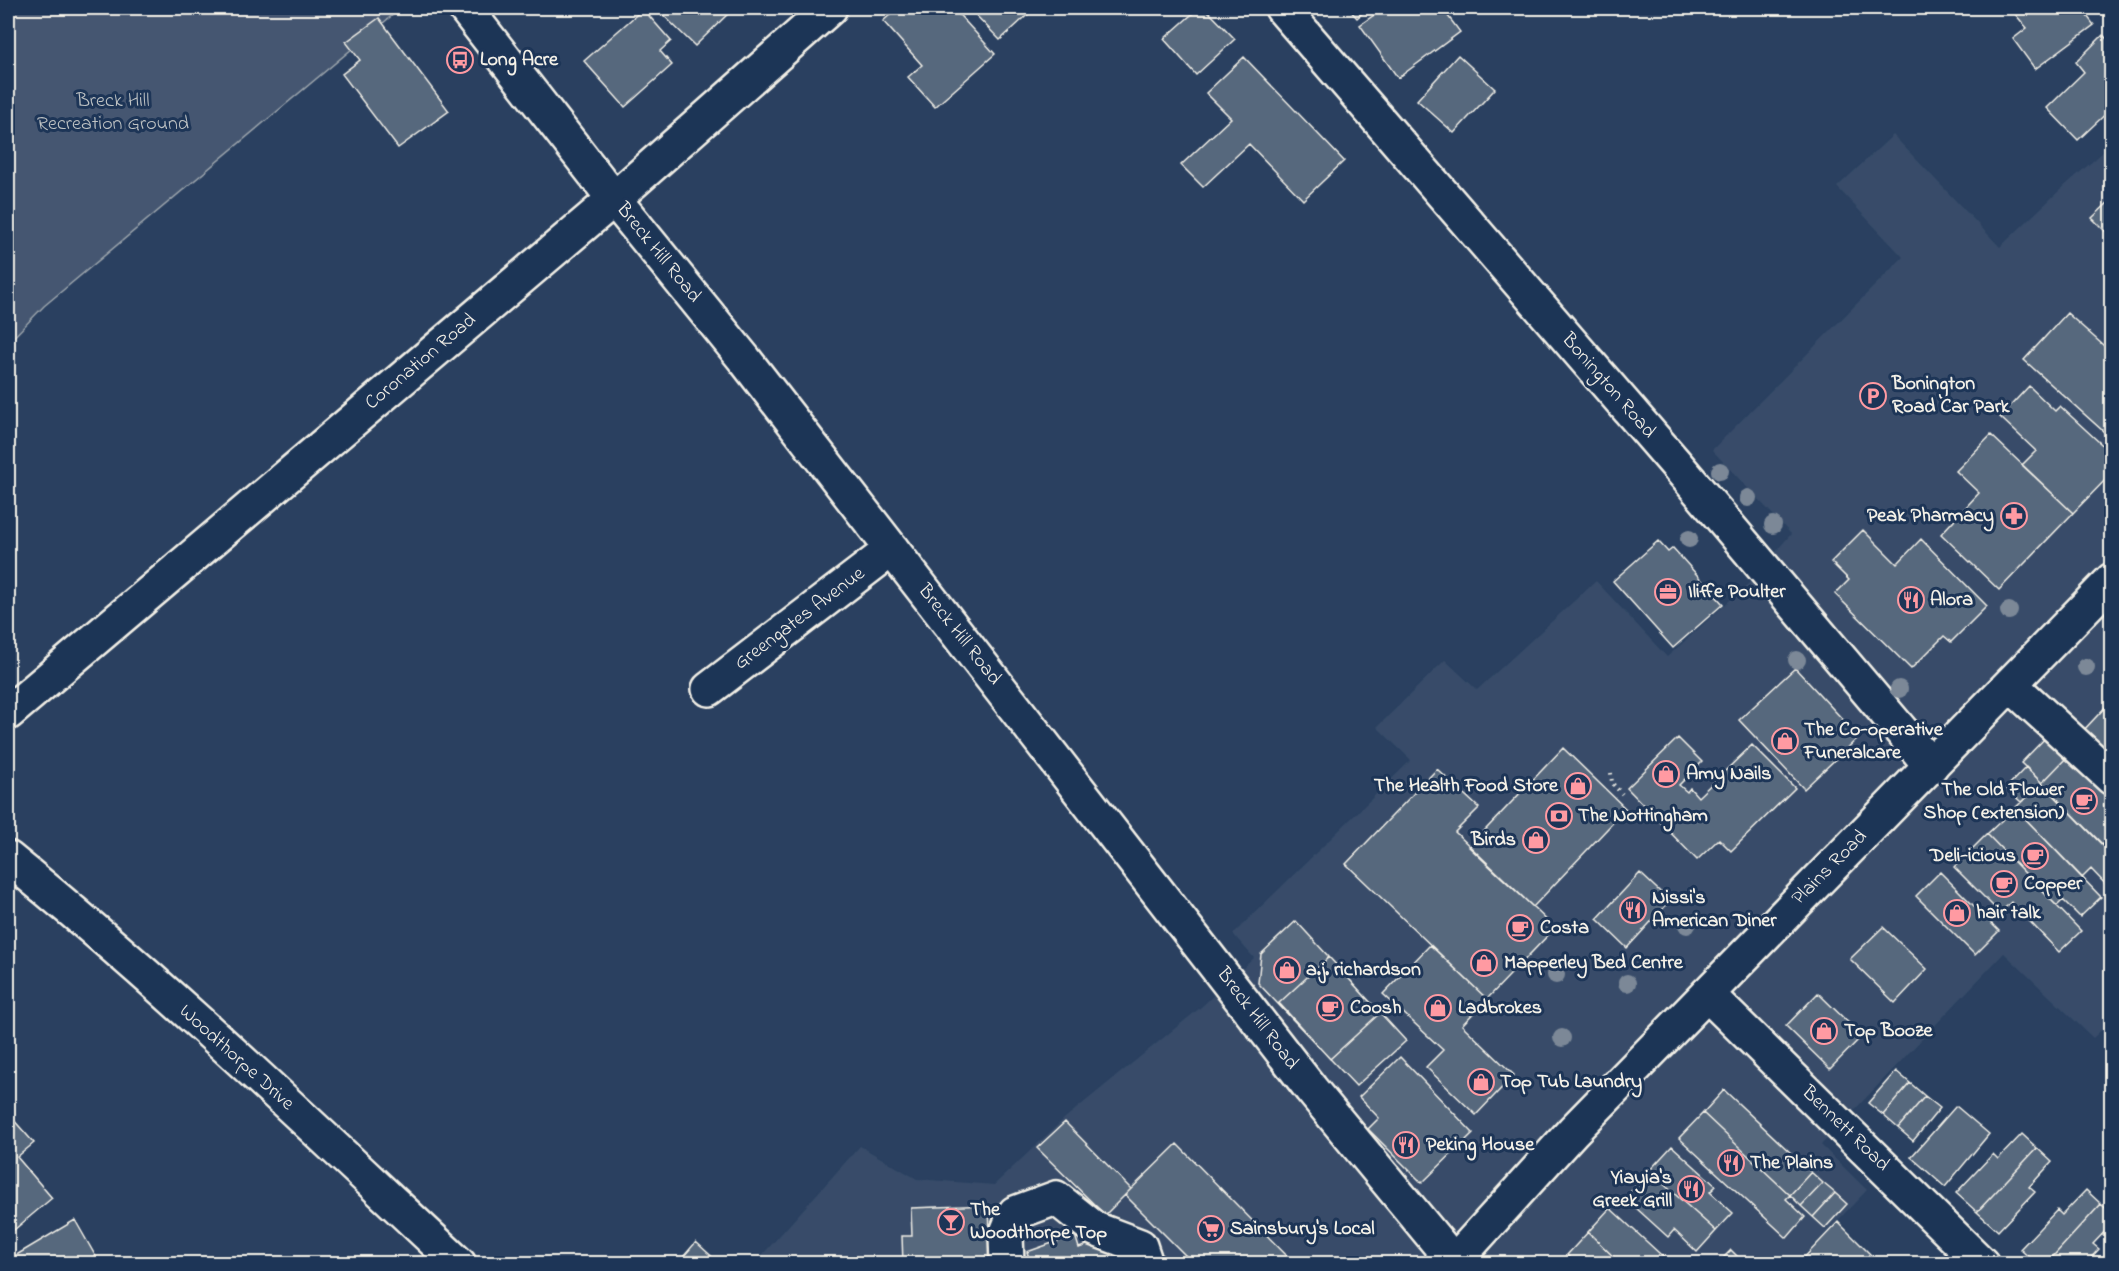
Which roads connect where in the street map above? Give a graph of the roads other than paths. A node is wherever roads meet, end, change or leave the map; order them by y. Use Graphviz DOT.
graph roads {
  1 [pos="465,8"];
  2 [pos="830,8"];
  3 [pos="1282,8"];
  4 [pos="614,199"];
  5 [pos="892,549"];
  6 [pos="2112,580"];
  7 [pos="2011,685"];
  8 [pos="709,689"];
  9 [pos="8,713"];
  10 [pos="1931,766"];
  11 [pos="2112,778"];
  12 [pos="8,858"];
  13 [pos="1707,994"];
  14 [pos="1453,1262"];
  15 [pos="459,1263"];
  16 [pos="1007,1263"];
  17 [pos="1146,1263"];
  18 [pos="1982,1263"];
  1 -- 4 [label="street, Breck Hill Road"];
  2 -- 4 [label="street, Coronation Road"];
  3 -- 10 [label="street, Bonington Road"];
  4 -- 5 [label="street, Breck Hill Road"];
  4 -- 9 [label="street, Coronation Road"];
  5 -- 8 [label="street, Greengates Avenue"];
  5 -- 14 [label="street, Breck Hill Road"];
  6 -- 7 [label="street, Plains Road"];
  7 -- 10 [label="street, Plains Road"];
  7 -- 11 [label="street"];
  10 -- 13 [label="street, Plains Road"];
  12 -- 15 [label="street, Woodthorpe Drive"];
  13 -- 14 [label="street, Plains Road"];
  13 -- 18 [label="street, Bennett Road"];
  16 -- 17 [label="street"];
}
